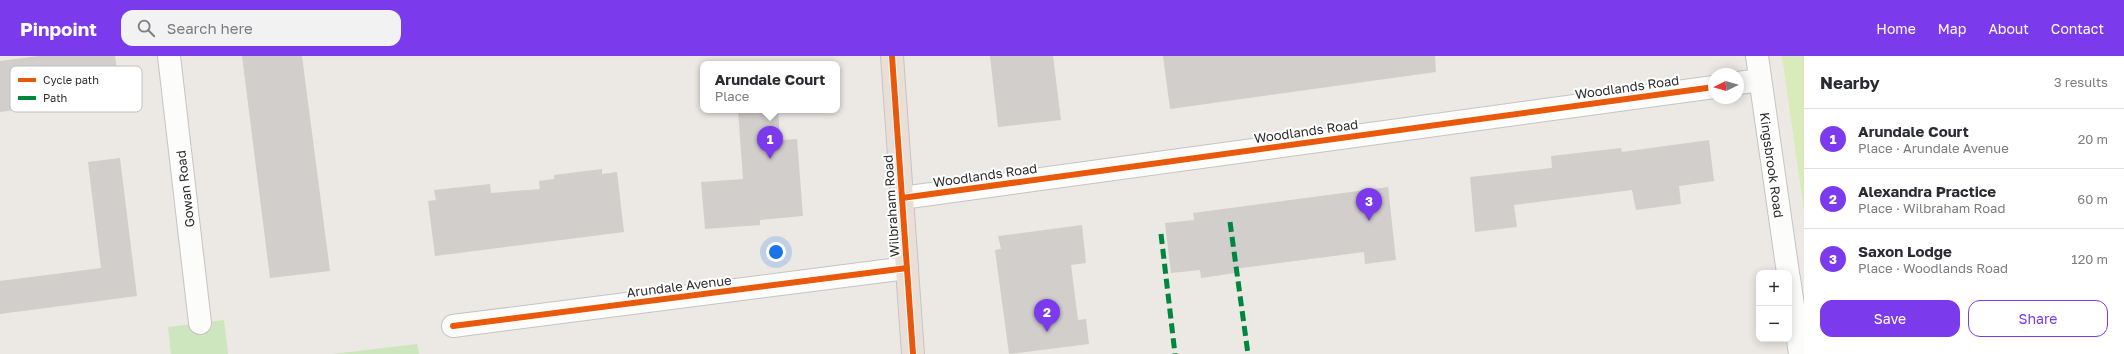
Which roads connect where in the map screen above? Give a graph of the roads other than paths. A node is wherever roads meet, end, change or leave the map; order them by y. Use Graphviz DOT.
graph roads {
  1 [pos="169,56"];
  2 [pos="892,56"];
  3 [pos="1757,56"];
  4 [pos="1760,80"];
  5 [pos="1744,82"];
  6 [pos="1708,88"];
  7 [pos="902,198"];
  8 [pos="907,268"];
  9 [pos="1788,270"];
  10 [pos="1792,299"];
  11 [pos="200,323"];
  12 [pos="453,326"];
  13 [pos="912,354"];
  14 [pos="1800,354"];
  1 -- 11 [label="street, Gowan Road"];
  2 -- 7 [label="highway, Wilbraham Road"];
  3 -- 4 [label="street, Kingsbrook Road"];
  4 -- 5 [label="street"];
  4 -- 9 [label="street, Kingsbrook Road"];
  6 -- 7 [label="street, Woodlands Road"];
  7 -- 8 [label="highway, Wilbraham Road"];
  8 -- 12 [label="street, Arundale Avenue"];
  8 -- 13 [label="highway, Wilbraham Road"];
  10 -- 14 [label="street"];
}
